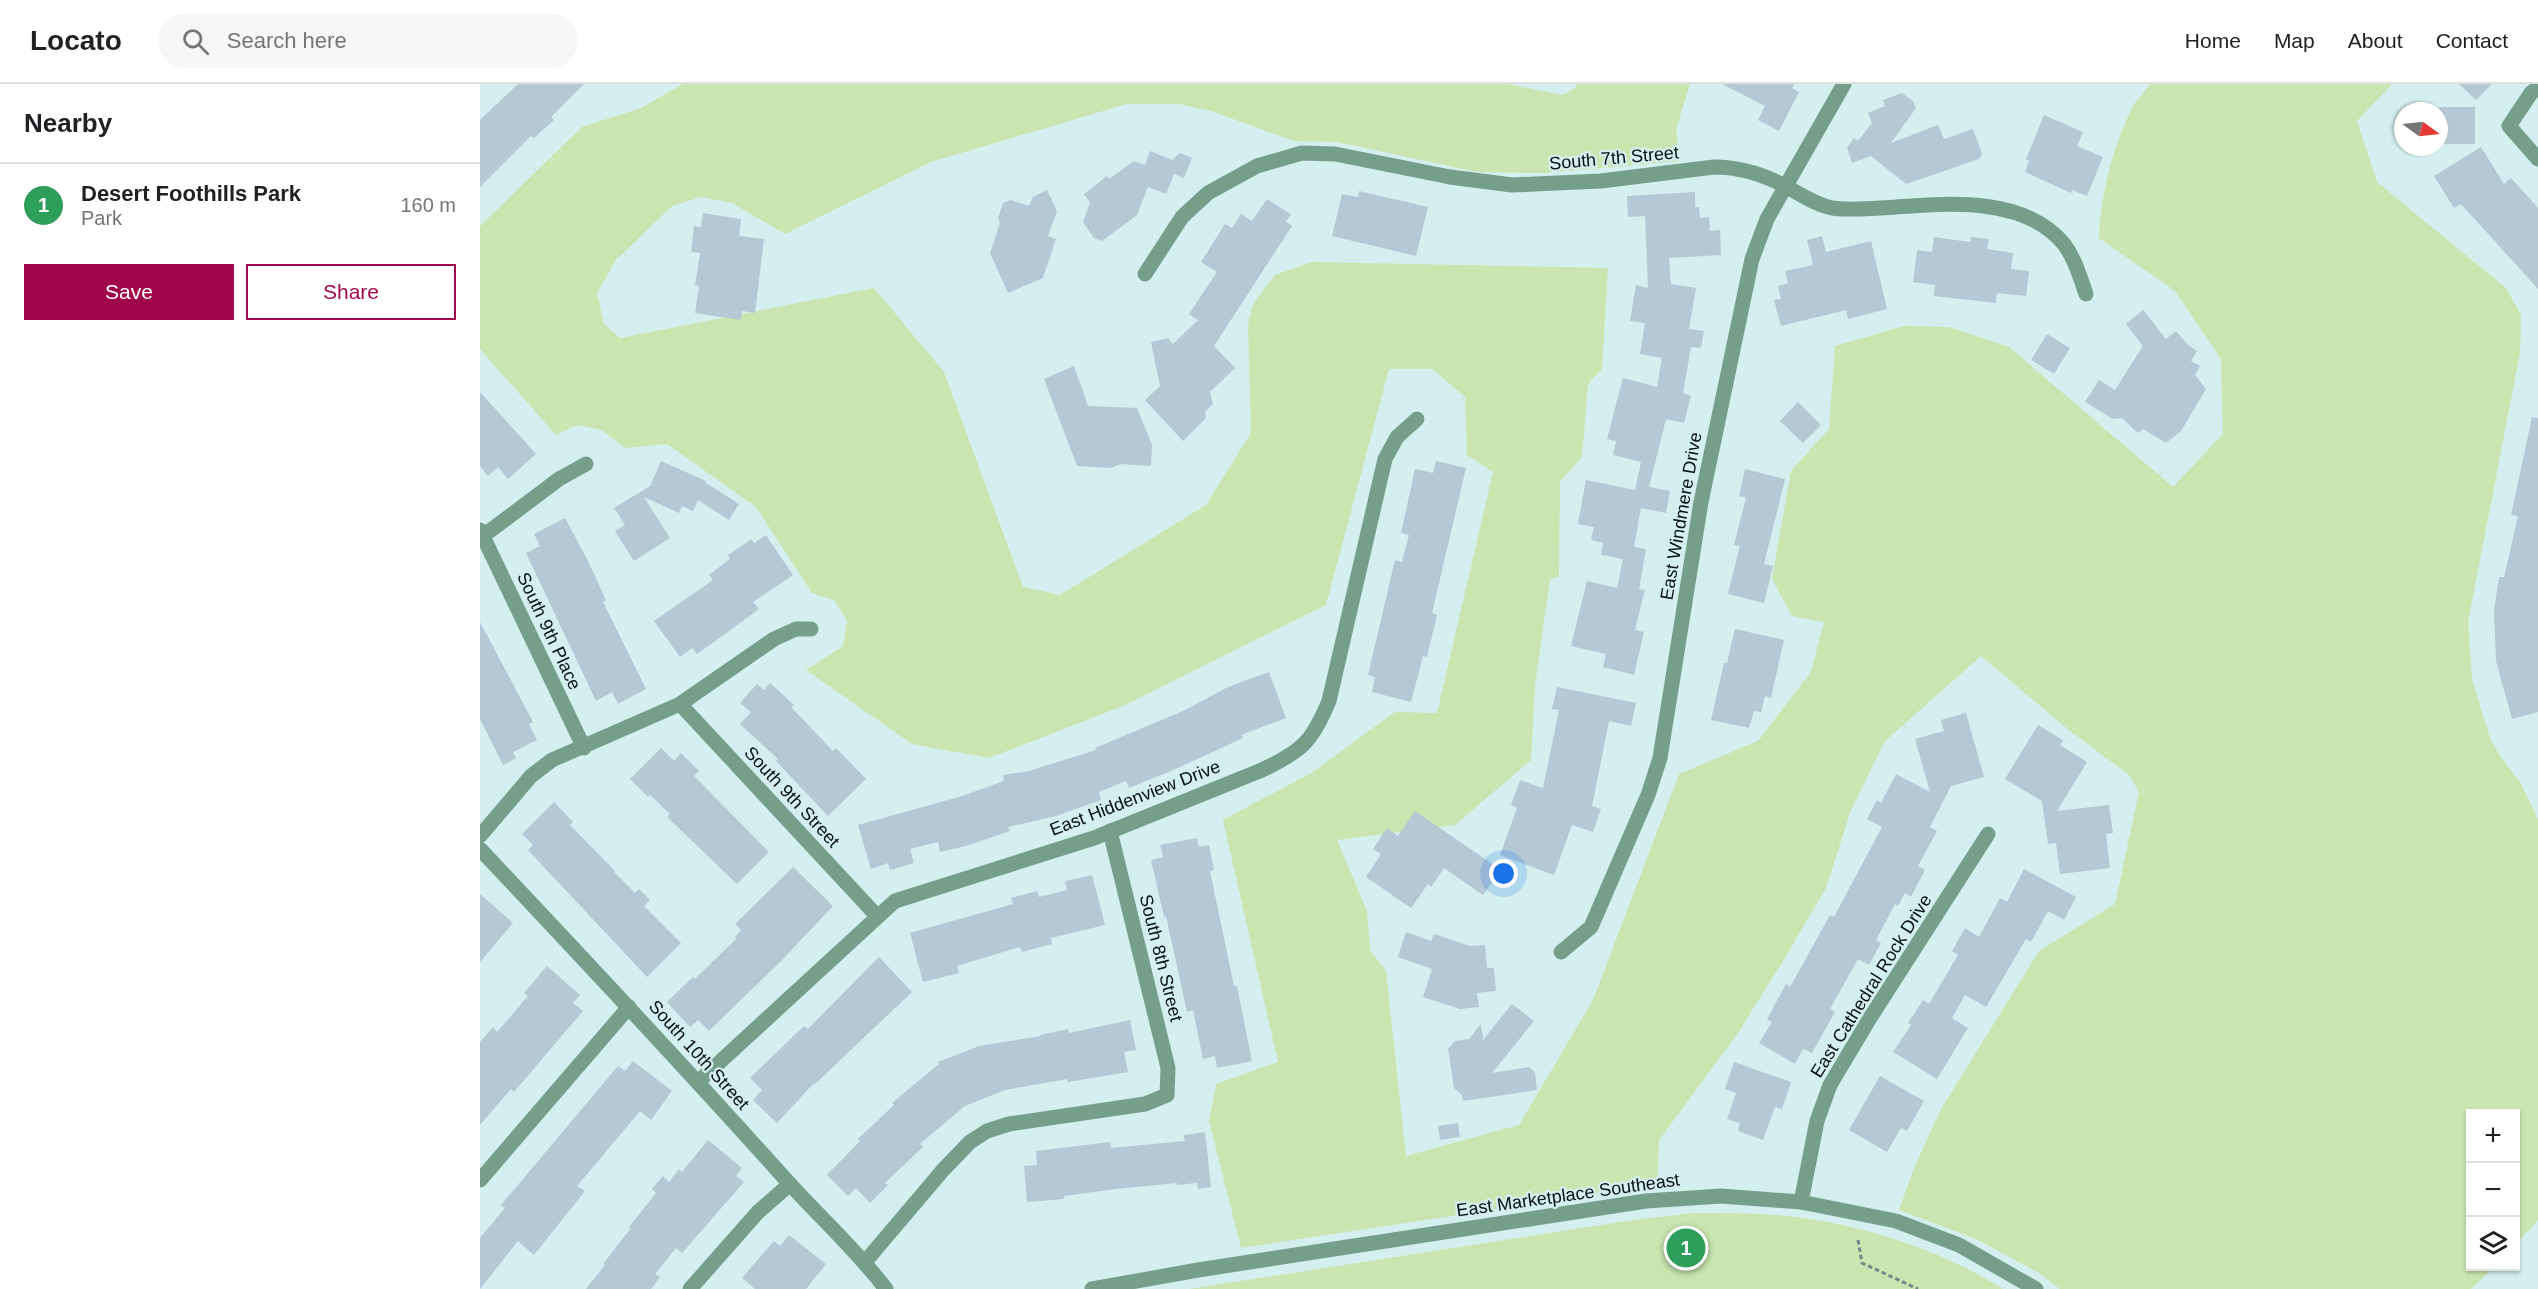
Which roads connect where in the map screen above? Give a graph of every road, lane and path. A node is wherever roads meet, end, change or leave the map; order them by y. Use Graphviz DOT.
graph roads {
  1 [pos="1844,84"];
  2 [pos="2538,87"];
  3 [pos="2538,159"];
  4 [pos="1786,186"];
  5 [pos="1145,274"];
  6 [pos="2086,294"];
  7 [pos="1417,420"];
  8 [pos="586,464"];
  9 [pos="482,533"];
  10 [pos="811,628"];
  11 [pos="680,704"];
  12 [pos="584,748"];
  13 [pos="1110,831"];
  14 [pos="1988,834"];
  15 [pos="480,836"];
  16 [pos="480,849"];
  17 [pos="877,916"];
  18 [pos="1561,952"];
  19 [pos="629,1007"];
  20 [pos="698,1082"];
  21 [pos="480,1180"];
  22 [pos="790,1184"];
  23 [pos="1801,1202"];
  24 [pos="1858,1240"];
  25 [pos="865,1262"];
  26 [pos="690,1289"];
  27 [pos="886,1289"];
  28 [pos="1092,1289"];
  29 [pos="1918,1289"];
  30 [pos="2036,1289"];
  1 -- 4 [label="street, East Windmere Drive"];
  2 -- 3 [label="street"];
  4 -- 5 [label="street, South 7th Street"];
  4 -- 6 [label="street, South 7th Street"];
  4 -- 18 [label="street, East Windmere Drive"];
  7 -- 13 [label="street, East Hiddenview Drive"];
  8 -- 9 [label="street"];
  9 -- 12 [label="street, South 9th Place"];
  10 -- 11 [label="street"];
  11 -- 12 [label="street"];
  11 -- 17 [label="street, South 9th Street"];
  12 -- 15 [label="street"];
  13 -- 17 [label="street, East Hiddenview Drive"];
  13 -- 25 [label="street, South 8th Street"];
  14 -- 23 [label="street, East Cathedral Rock Drive"];
  16 -- 19 [label="street, South 10th Street"];
  17 -- 20 [label="street, East Hiddenview Drive"];
  19 -- 20 [label="street, South 10th Street"];
  19 -- 21 [label="street"];
  20 -- 22 [label="street, South 10th Street"];
  22 -- 25 [label="street, South 10th Street"];
  22 -- 26 [label="street"];
  23 -- 28 [label="street, East Marketplace Southeast"];
  23 -- 30 [label="street, East Marketplace Southeast"];
  24 -- 29 [label="path"];
  25 -- 27 [label="street, South 10th Street"];
}
